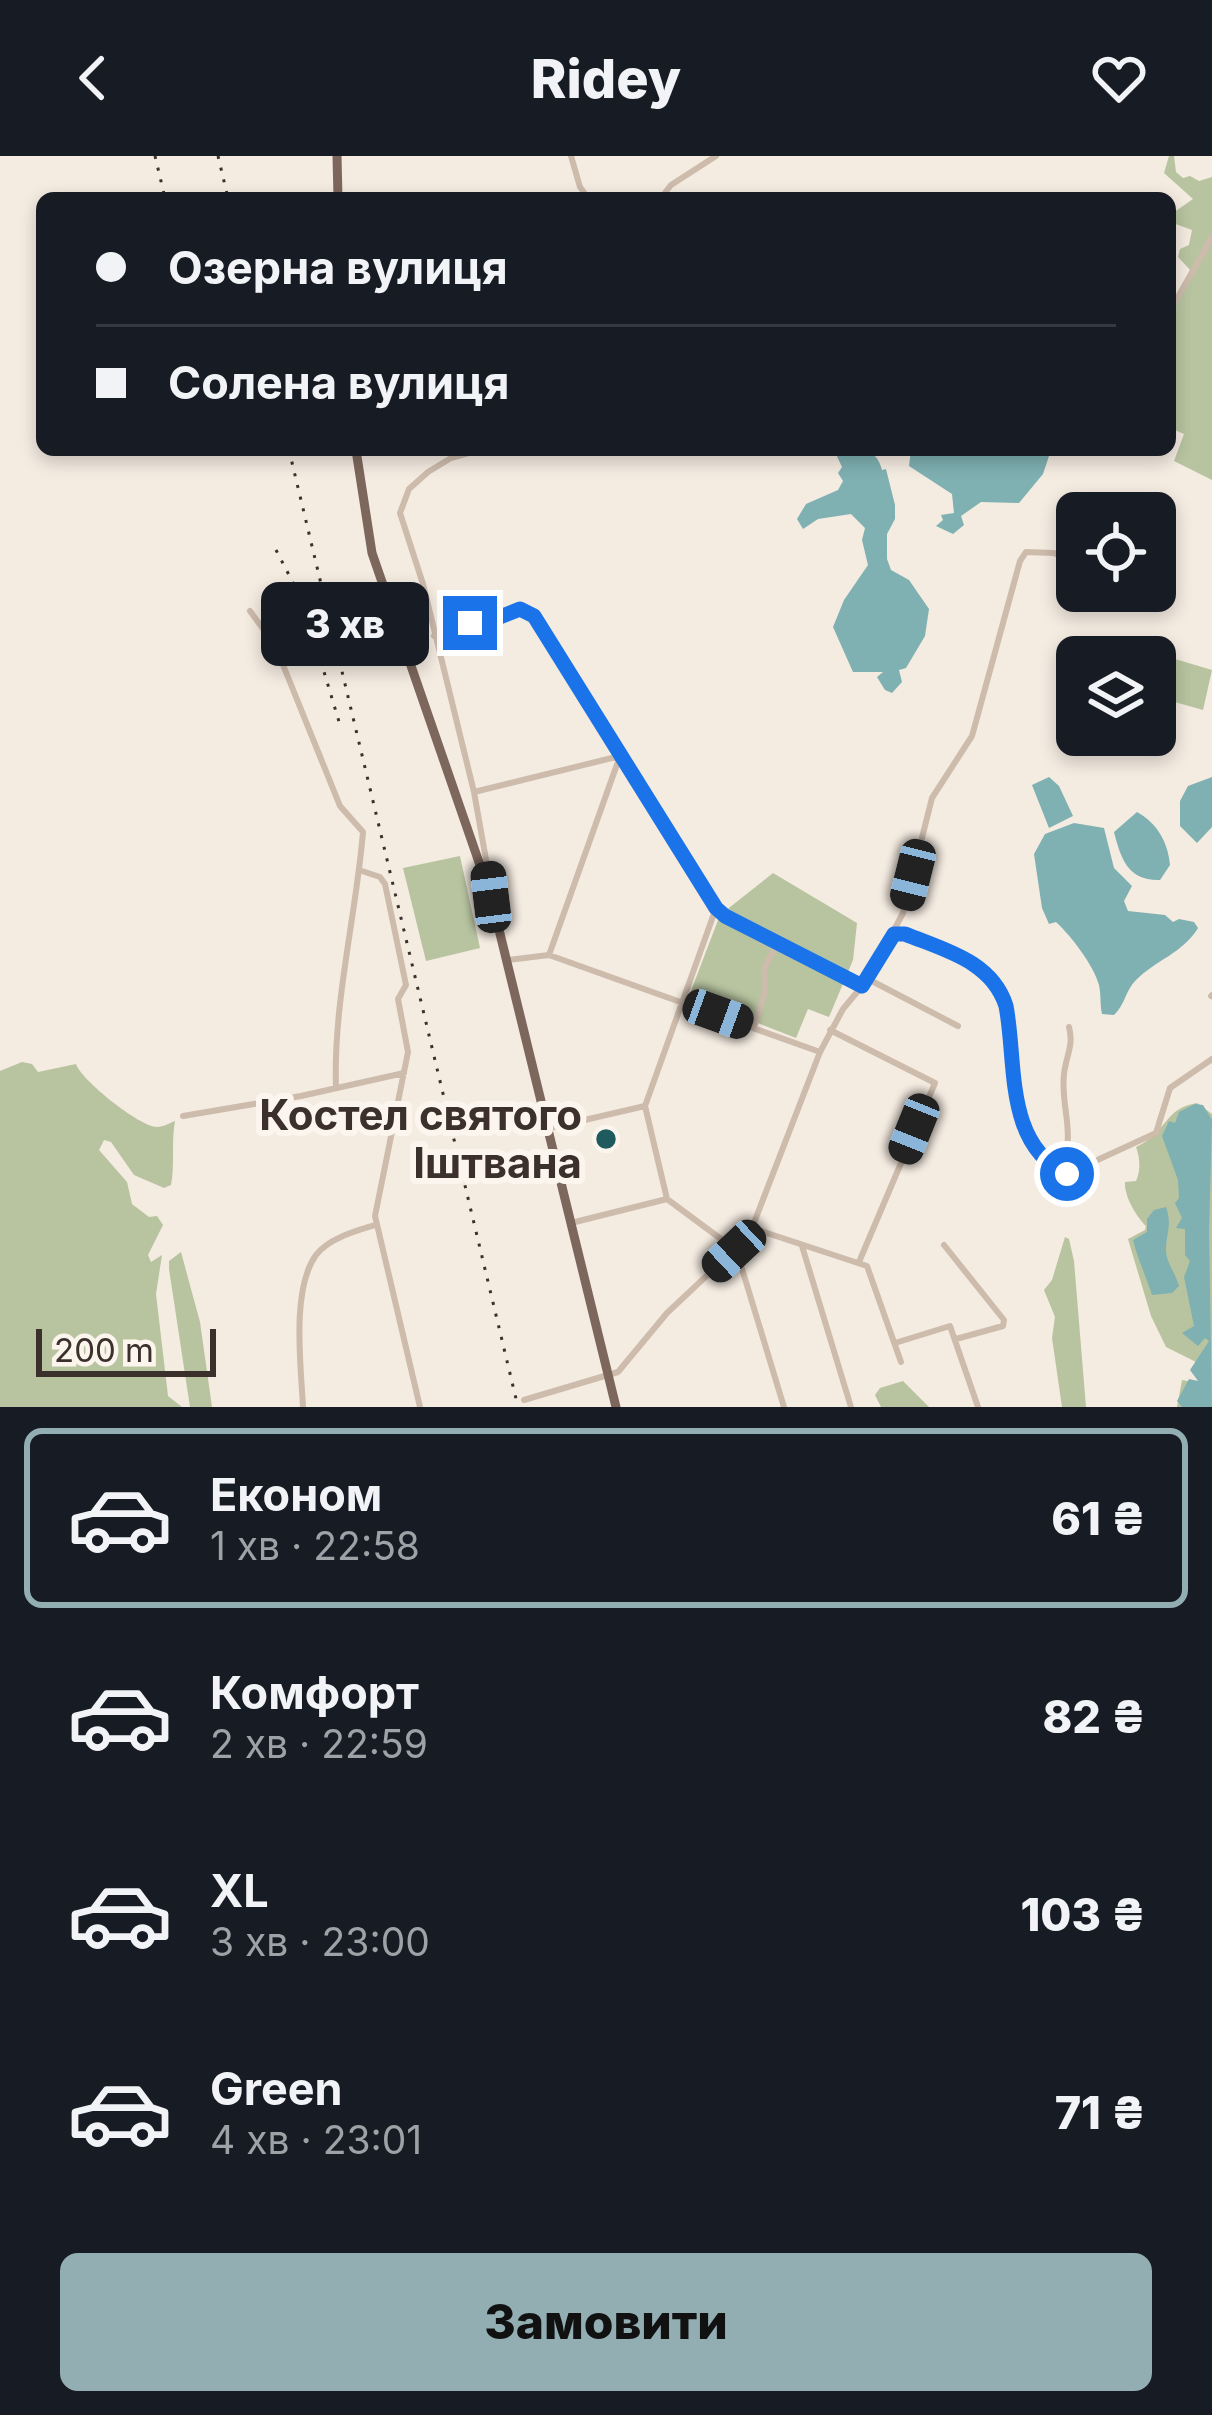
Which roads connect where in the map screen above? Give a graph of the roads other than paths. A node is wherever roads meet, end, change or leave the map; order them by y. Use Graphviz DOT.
graph roads {
  1 [pos="337,156"];
  2 [pos="571,156"];
  3 [pos="716,156"];
  4 [pos="338,192"];
  5 [pos="586,192"];
  6 [pos="666,192"];
  7 [pos="1212,237"];
  8 [pos="1176,300"];
  9 [pos="357,456"];
  10 [pos="458,456"];
  11 [pos="1056,554"];
  12 [pos="250,611"];
  13 [pos="434,636"];
  14 [pos="620,756"];
  15 [pos="474,792"];
  16 [pos="362,871"];
  17 [pos="491,897"];
  18 [pos="716,908"];
  19 [pos="894,934"];
  20 [pos="778,942"];
  21 [pos="549,955"];
  22 [pos="508,960"];
  23 [pos="865,982"];
  24 [pos="682,1001"];
  25 [pos="958,1026"];
  26 [pos="1069,1027"];
  27 [pos="754,1028"];
  28 [pos="830,1030"];
  29 [pos="820,1052"];
  30 [pos="1212,1060"];
  31 [pos="404,1072"];
  32 [pos="336,1088"];
  33 [pos="645,1106"];
  34 [pos="183,1116"];
  35 [pos="548,1129"];
  36 [pos="1059,1171"];
  37 [pos="667,1199"];
  38 [pos="572,1223"];
  39 [pos="375,1225"];
  40 [pos="752,1228"];
  41 [pos="944,1245"];
  42 [pos="802,1246"];
  43 [pos="734,1251"];
  44 [pos="859,1262"];
  45 [pos="956,1339"];
  46 [pos="895,1343"];
  47 [pos="901,1362"];
  48 [pos="608,1377"];
  49 [pos="524,1400"];
  50 [pos="303,1407"];
  51 [pos="420,1407"];
  52 [pos="616,1407"];
  53 [pos="784,1407"];
  54 [pos="851,1407"];
  55 [pos="978,1407"];
  1 -- 4 [label="main road"];
  2 -- 5 [label="street"];
  3 -- 6 [label="street"];
  7 -- 8 [label="street"];
  9 -- 17 [label="main road"];
  10 -- 13 [label="street"];
  11 -- 19 [label="street"];
  12 -- 16 [label="street"];
  13 -- 14 [label="street"];
  13 -- 15 [label="street"];
  14 -- 15 [label="street"];
  14 -- 18 [label="street"];
  14 -- 21 [label="street"];
  15 -- 17 [label="street"];
  16 -- 31 [label="street"];
  16 -- 32 [label="street"];
  17 -- 22 [label="main road"];
  18 -- 20 [label="street"];
  18 -- 24 [label="street"];
  19 -- 23 [label="street"];
  19 -- 36 [label="street"];
  20 -- 23 [label="street"];
  20 -- 27 [label="street"];
  21 -- 22 [label="street"];
  21 -- 24 [label="street"];
  22 -- 35 [label="main road"];
  23 -- 25 [label="street"];
  23 -- 28 [label="street"];
  24 -- 27 [label="street"];
  24 -- 33 [label="street"];
  26 -- 36 [label="street"];
  27 -- 29 [label="street"];
  28 -- 29 [label="street"];
  28 -- 44 [label="street"];
  29 -- 40 [label="street"];
  30 -- 36 [label="street"];
  31 -- 32 [label="street"];
  31 -- 39 [label="street"];
  32 -- 34 [label="street"];
  33 -- 35 [label="street"];
  33 -- 37 [label="street"];
  35 -- 38 [label="main road"];
  37 -- 38 [label="street"];
  37 -- 43 [label="street"];
  38 -- 48 [label="main road"];
  39 -- 50 [label="street"];
  39 -- 51 [label="street"];
  40 -- 42 [label="street"];
  40 -- 43 [label="street"];
  41 -- 45 [label="street"];
  42 -- 44 [label="street"];
  42 -- 54 [label="street"];
  43 -- 48 [label="street"];
  43 -- 53 [label="street"];
  44 -- 46 [label="street"];
  45 -- 46 [label="street"];
  45 -- 55 [label="street"];
  46 -- 47 [label="street"];
  48 -- 49 [label="street"];
  48 -- 52 [label="main road"];
}
